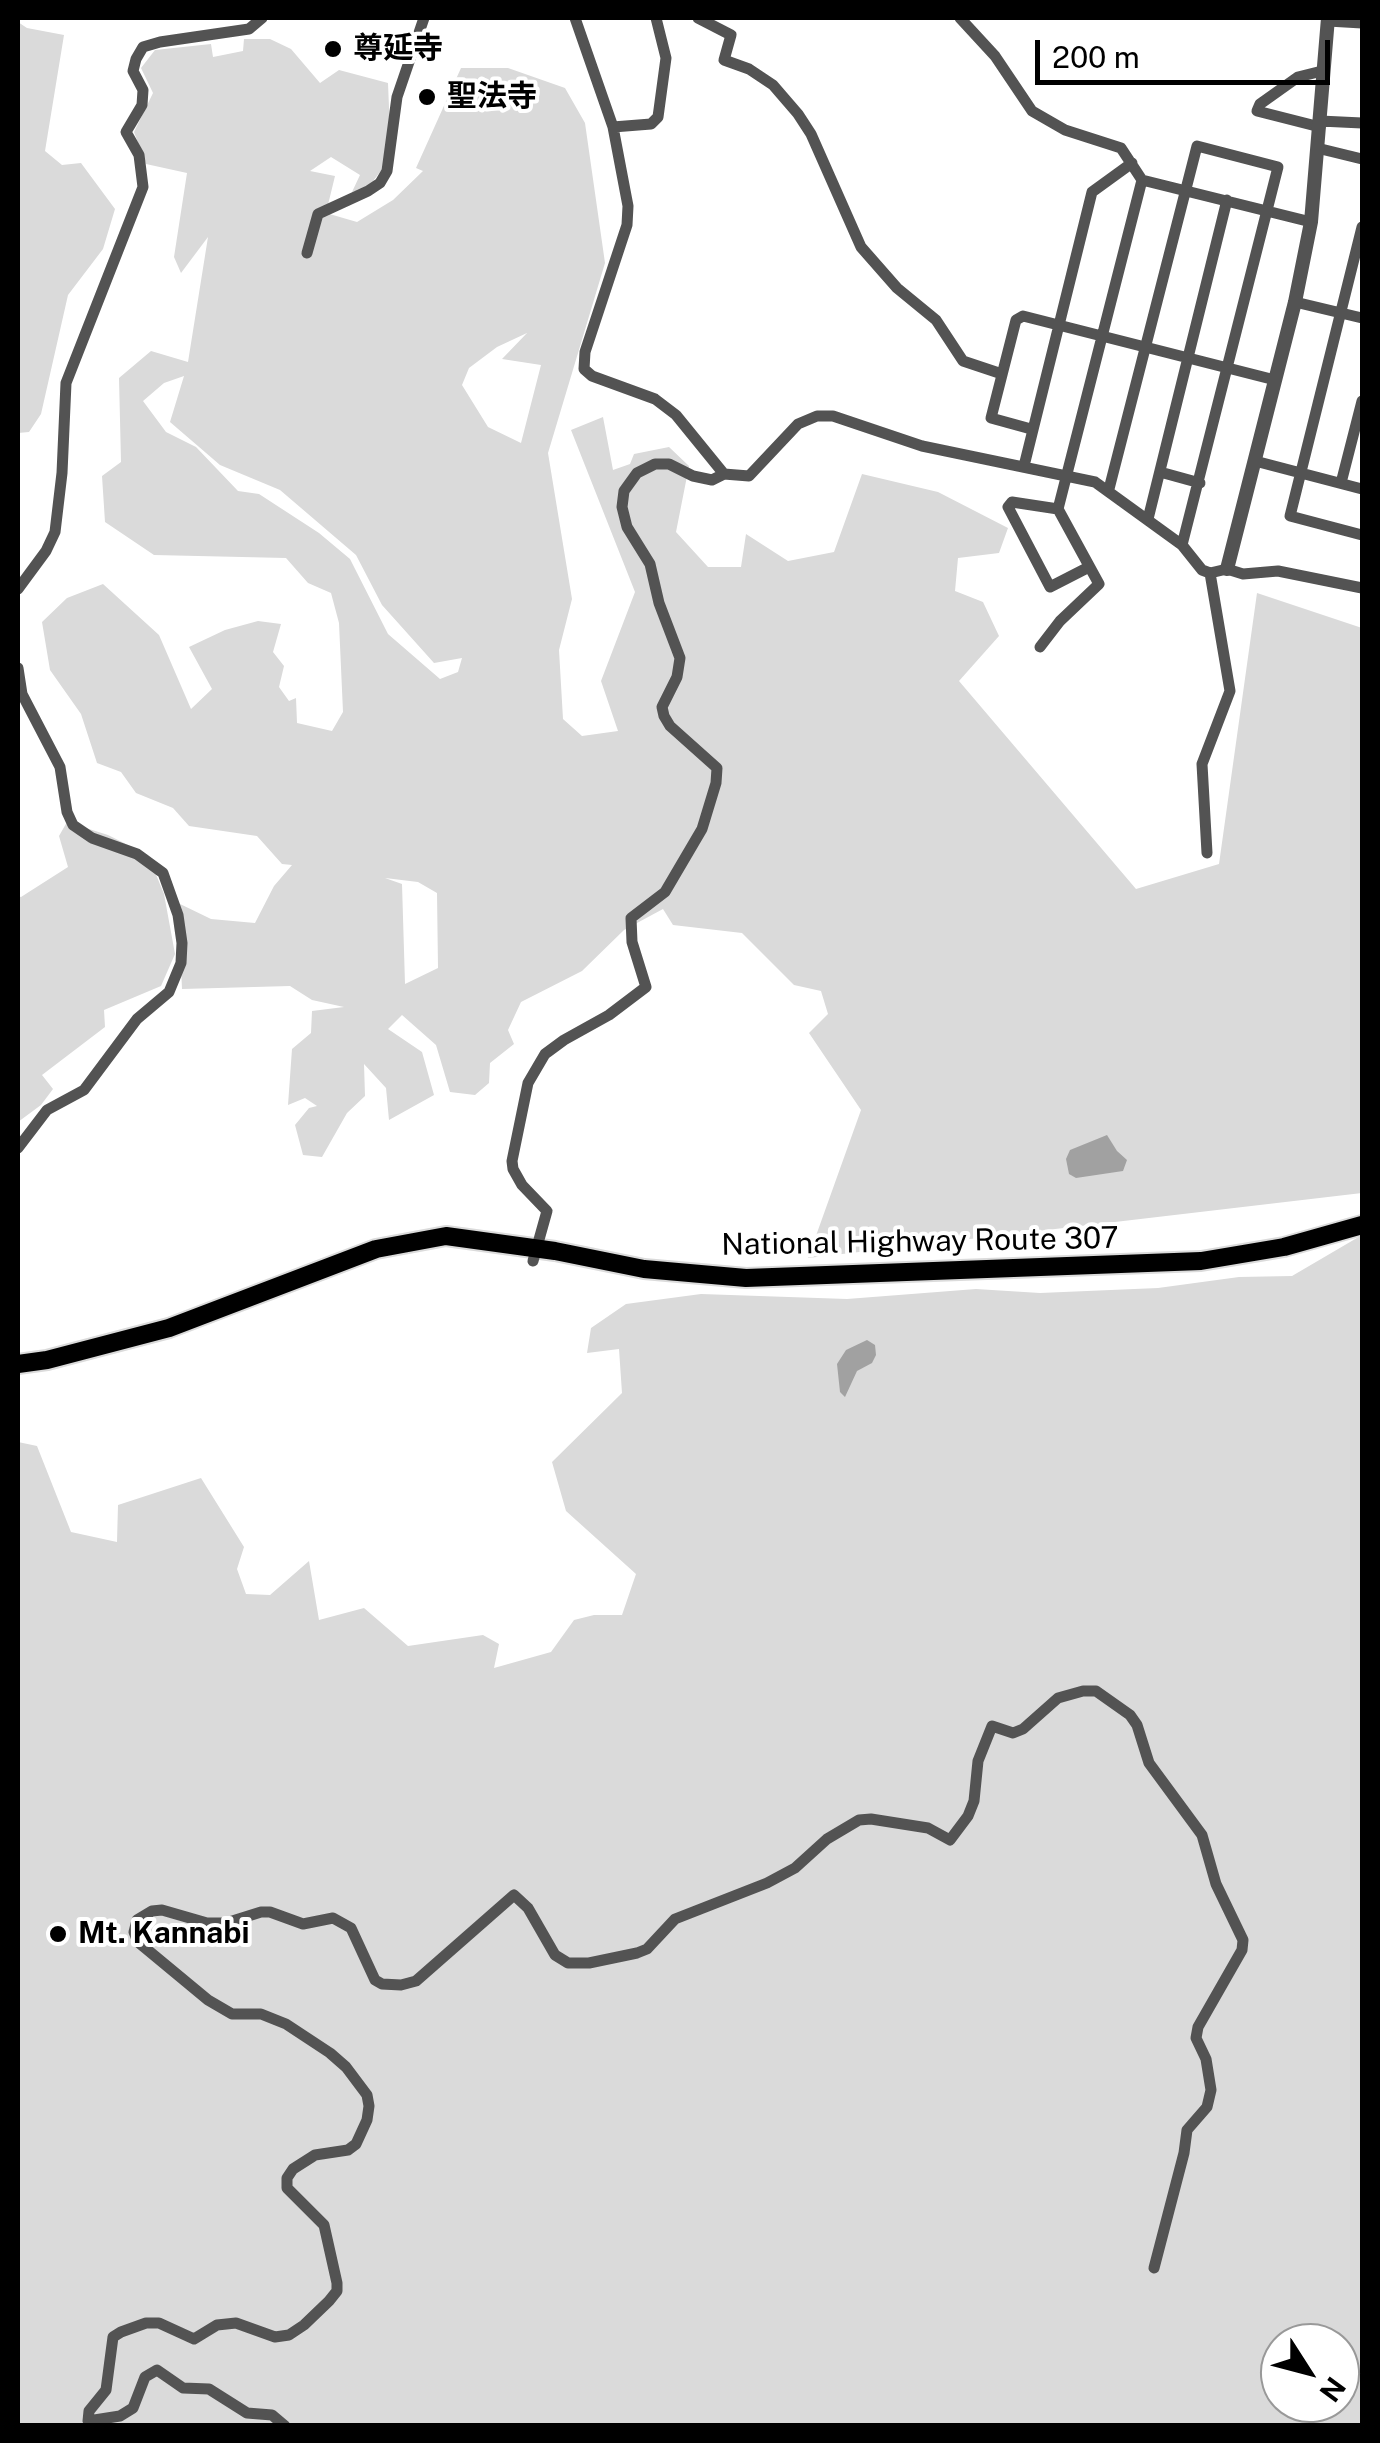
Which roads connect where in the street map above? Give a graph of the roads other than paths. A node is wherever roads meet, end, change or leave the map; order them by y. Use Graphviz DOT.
graph roads {
  1 [pos="262,18"];
  2 [pos="424,18"];
  3 [pos="575,18"];
  4 [pos="656,18"];
  5 [pos="698,18"];
  6 [pos="960,18"];
  7 [pos="1328,19"];
  8 [pos="1362,23"];
  9 [pos="1322,71"];
  10 [pos="1362,122"];
  11 [pos="1320,124"];
  12 [pos="612,127"];
  13 [pos="1318,148"];
  14 [pos="1362,160"];
  15 [pos="1132,163"];
  16 [pos="1142,180"];
  17 [pos="1184,190"];
  18 [pos="1226,200"];
  19 [pos="1268,211"];
  20 [pos="1310,222"];
  21 [pos="1362,226"];
  22 [pos="307,253"];
  23 [pos="1295,302"];
  24 [pos="1341,313"];
  25 [pos="1362,318"];
  26 [pos="1059,325"];
  27 [pos="1102,336"];
  28 [pos="1146,347"];
  29 [pos="1188,358"];
  30 [pos="1229,369"];
  31 [pos="1002,374"];
  32 [pos="1275,380"];
  33 [pos="1362,401"];
  34 [pos="1032,429"];
  35 [pos="1256,462"];
  36 [pos="1024,466"];
  37 [pos="1160,472"];
  38 [pos="1300,473"];
  39 [pos="724,474"];
  40 [pos="1069,476"];
  41 [pos="1200,483"];
  42 [pos="1341,483"];
  43 [pos="1110,489"];
  44 [pos="1362,489"];
  45 [pos="1058,509"];
  46 [pos="1148,519"];
  47 [pos="1362,535"];
  48 [pos="1182,545"];
  49 [pos="1089,567"];
  50 [pos="1227,569"];
  51 [pos="1210,573"];
  52 [pos="1362,588"];
  53 [pos="18,589"];
  54 [pos="1040,647"];
  55 [pos="18,668"];
  56 [pos="1208,853"];
  57 [pos="18,1148"];
  58 [pos="1362,1226"];
  59 [pos="535,1255"];
  60 [pos="18,1364"];
  61 [pos="1154,2268"];
  62 [pos="285,2426"];
  1 -- 53 [label="street"];
  2 -- 22 [label="street"];
  3 -- 12 [label="street"];
  4 -- 12 [label="street"];
  5 -- 31 [label="street"];
  6 -- 15 [label="street"];
  7 -- 8 [label="street"];
  7 -- 9 [label="street"];
  9 -- 11 [label="street"];
  9 -- 11 [label="street"];
  10 -- 11 [label="street"];
  11 -- 13 [label="street"];
  12 -- 39 [label="street"];
  13 -- 14 [label="street"];
  13 -- 20 [label="street"];
  15 -- 16 [label="street"];
  15 -- 26 [label="street"];
  16 -- 17 [label="street"];
  16 -- 27 [label="street"];
  17 -- 18 [label="street"];
  17 -- 19 [label="street"];
  17 -- 28 [label="street"];
  18 -- 19 [label="street"];
  18 -- 29 [label="street"];
  19 -- 20 [label="street"];
  19 -- 30 [label="street"];
  20 -- 23 [label="street"];
  21 -- 24 [label="street"];
  23 -- 24 [label="street"];
  23 -- 32 [label="street"];
  24 -- 25 [label="street"];
  24 -- 38 [label="street"];
  26 -- 27 [label="street"];
  26 -- 31 [label="street"];
  26 -- 34 [label="street"];
  27 -- 28 [label="street"];
  27 -- 40 [label="street"];
  28 -- 29 [label="street"];
  28 -- 43 [label="street"];
  29 -- 30 [label="street"];
  29 -- 37 [label="street"];
  30 -- 32 [label="street"];
  30 -- 41 [label="street"];
  31 -- 34 [label="street"];
  32 -- 35 [label="street"];
  33 -- 42 [label="street"];
  34 -- 36 [label="street"];
  35 -- 38 [label="street"];
  35 -- 50 [label="street"];
  36 -- 39 [label="street"];
  36 -- 40 [label="street"];
  37 -- 41 [label="street"];
  37 -- 46 [label="street"];
  38 -- 42 [label="street"];
  38 -- 47 [label="street"];
  39 -- 59 [label="street"];
  40 -- 43 [label="street"];
  40 -- 45 [label="street"];
  41 -- 48 [label="street"];
  42 -- 44 [label="street"];
  43 -- 46 [label="street"];
  45 -- 49 [label="street"];
  45 -- 49 [label="street"];
  46 -- 48 [label="street"];
  48 -- 51 [label="street"];
  49 -- 54 [label="street"];
  50 -- 51 [label="street"];
  50 -- 52 [label="street"];
  51 -- 56 [label="street"];
  55 -- 57 [label="street"];
  58 -- 59 [label="highway, National Highway Route 307"];
  59 -- 60 [label="highway, National Highway Route 307"];
  61 -- 62 [label="street"];
}
